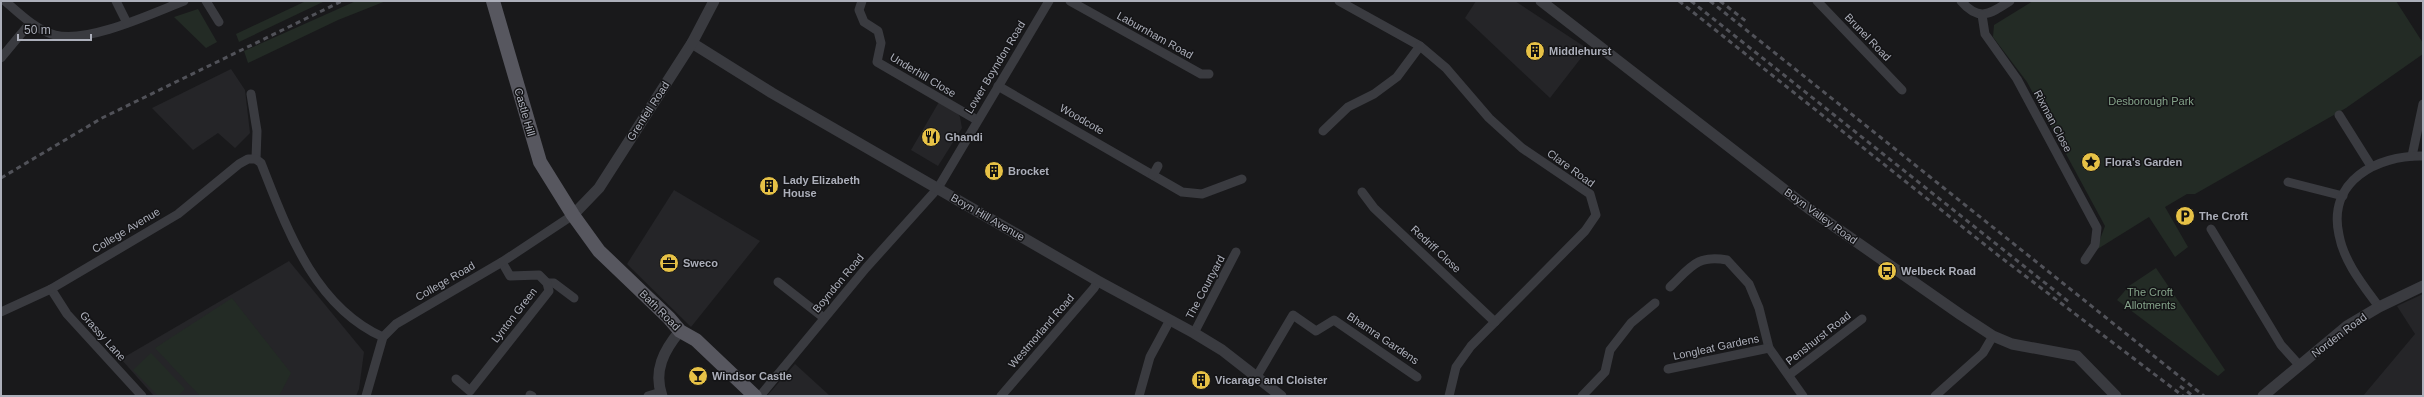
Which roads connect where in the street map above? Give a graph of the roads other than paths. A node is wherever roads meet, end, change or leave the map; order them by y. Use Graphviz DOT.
graph roads {
  1 [pos="5,1"];
  2 [pos="116,1"];
  3 [pos="184,1"];
  4 [pos="493,1"];
  5 [pos="714,1"];
  6 [pos="862,1"];
  7 [pos="1049,1"];
  8 [pos="1070,1"];
  9 [pos="1339,1"];
  10 [pos="1540,1"];
  11 [pos="1817,1"];
  12 [pos="1961,1"];
  13 [pos="2010,1"];
  14 [pos="211,3"];
  15 [pos="1982,15"];
  16 [pos="219,22"];
  17 [pos="30,23"];
  18 [pos="127,23"];
  19 [pos="692,43"];
  20 [pos="1420,46"];
  21 [pos="868,57"];
  22 [pos="1,58"];
  23 [pos="877,62"];
  24 [pos="1209,74"];
  25 [pos="998,86"];
  26 [pos="1902,90"];
  27 [pos="251,94"];
  28 [pos="2423,104"];
  29 [pos="2339,114"];
  30 [pos="977,120"];
  31 [pos="1323,131"];
  32 [pos="2412,156"];
  33 [pos="2423,156"];
  34 [pos="256,159"];
  35 [pos="1158,166"];
  36 [pos="2371,166"];
  37 [pos="1153,175"];
  38 [pos="1242,179"];
  39 [pos="2288,182"];
  40 [pos="938,188"];
  41 [pos="1362,192"];
  42 [pos="2343,196"];
  43 [pos="573,215"];
  44 [pos="2211,229"];
  45 [pos="1236,252"];
  46 [pos="2086,260"];
  47 [pos="502,262"];
  48 [pos="1098,281"];
  49 [pos="778,282"];
  50 [pos="547,283"];
  51 [pos="2423,286"];
  52 [pos="1670,287"];
  53 [pos="51,289"];
  54 [pos="574,298"];
  55 [pos="1655,303"];
  56 [pos="2379,307"];
  57 [pos="1,312"];
  58 [pos="824,318"];
  59 [pos="1862,319"];
  60 [pos="1170,320"];
  61 [pos="1495,322"];
  62 [pos="680,331"];
  63 [pos="1194,333"];
  64 [pos="1993,336"];
  65 [pos="383,337"];
  66 [pos="1769,348"];
  67 [pos="2300,366"];
  68 [pos="1668,369"];
  69 [pos="1788,375"];
  70 [pos="1257,376"];
  71 [pos="1418,377"];
  72 [pos="456,379"];
  73 [pos="661,394"];
  74 [pos="142,396"];
  75 [pos="366,396"];
  76 [pos="648,396"];
  77 [pos="755,396"];
  78 [pos="760,396"];
  79 [pos="1001,396"];
  80 [pos="1139,396"];
  81 [pos="1281,396"];
  82 [pos="1449,396"];
  83 [pos="1582,396"];
  84 [pos="1804,396"];
  85 [pos="1935,396"];
  86 [pos="2116,396"];
  87 [pos="2263,396"];
  1 -- 17 [label="street"];
  2 -- 18 [label="street"];
  3 -- 18 [label="street"];
  4 -- 43 [label="main road, Castle Hill"];
  5 -- 19 [label="street, Grenfell Road"];
  6 -- 23 [label="street, Underhill Close"];
  7 -- 25 [label="street, Lower Boyndon Road"];
  8 -- 24 [label="street, Laburnham Road"];
  9 -- 20 [label="street, Clare Road"];
  10 -- 64 [label="street, Boyn Valley Road"];
  11 -- 26 [label="street, Brunel Road"];
  12 -- 15 [label="street"];
  13 -- 15 [label="street"];
  14 -- 16 [label="street"];
  15 -- 46 [label="street, Rixman Close"];
  17 -- 18 [label="street"];
  17 -- 22 [label="street"];
  19 -- 40 [label="street, Boyn Hill Avenue"];
  19 -- 43 [label="street, Grenfell Road"];
  20 -- 31 [label="street"];
  20 -- 61 [label="street, Clare Road"];
  21 -- 23 [label="street, Underhill Close"];
  23 -- 30 [label="street, Underhill Close"];
  25 -- 30 [label="street, Lower Boyndon Road"];
  25 -- 37 [label="street, Woodcote"];
  27 -- 34 [label="street"];
  28 -- 32 [label="street"];
  29 -- 36 [label="street"];
  30 -- 40 [label="street, Lower Boyndon Road"];
  32 -- 33 [label="street"];
  32 -- 36 [label="street"];
  34 -- 53 [label="street, College Avenue"];
  34 -- 65 [label="street"];
  35 -- 37 [label="street"];
  36 -- 42 [label="street"];
  37 -- 38 [label="street, Woodcote"];
  39 -- 42 [label="street"];
  40 -- 48 [label="street, Boyn Hill Avenue"];
  40 -- 58 [label="street, Boyndon Road"];
  41 -- 61 [label="street, Redriff Close"];
  42 -- 56 [label="street"];
  43 -- 47 [label="street, College Road"];
  43 -- 62 [label="main road, Bath Road"];
  44 -- 67 [label="street"];
  45 -- 63 [label="street, The Courtyard"];
  47 -- 50 [label="street, Lynton Green"];
  47 -- 65 [label="street, College Road"];
  48 -- 60 [label="street, Boyn Hill Avenue"];
  48 -- 79 [label="street, Westmorland Road"];
  49 -- 58 [label="street"];
  50 -- 54 [label="street"];
  50 -- 72 [label="street, Lynton Green"];
  51 -- 56 [label="street, Norden Road"];
  52 -- 66 [label="street"];
  53 -- 57 [label="street, College Avenue"];
  53 -- 74 [label="street, Grassy Lane"];
  55 -- 83 [label="street"];
  56 -- 67 [label="street, Norden Road"];
  58 -- 78 [label="street, Boyndon Road"];
  59 -- 69 [label="street, Penshurst Road"];
  60 -- 63 [label="street, Boyn Hill Avenue"];
  60 -- 80 [label="street"];
  61 -- 82 [label="street, Clare Road"];
  62 -- 73 [label="street"];
  62 -- 77 [label="main road, Bath Road"];
  63 -- 70 [label="street, Boyn Hill Avenue"];
  64 -- 85 [label="street"];
  64 -- 86 [label="street, Boyn Valley Road"];
  65 -- 75 [label="street"];
  66 -- 68 [label="street, Longleat Gardens"];
  66 -- 69 [label="street"];
  67 -- 87 [label="street, Norden Road"];
  69 -- 84 [label="street"];
  70 -- 71 [label="street, Bhamra Gardens"];
  70 -- 81 [label="street, Boyn Hill Avenue"];
  73 -- 76 [label="street"];
}
